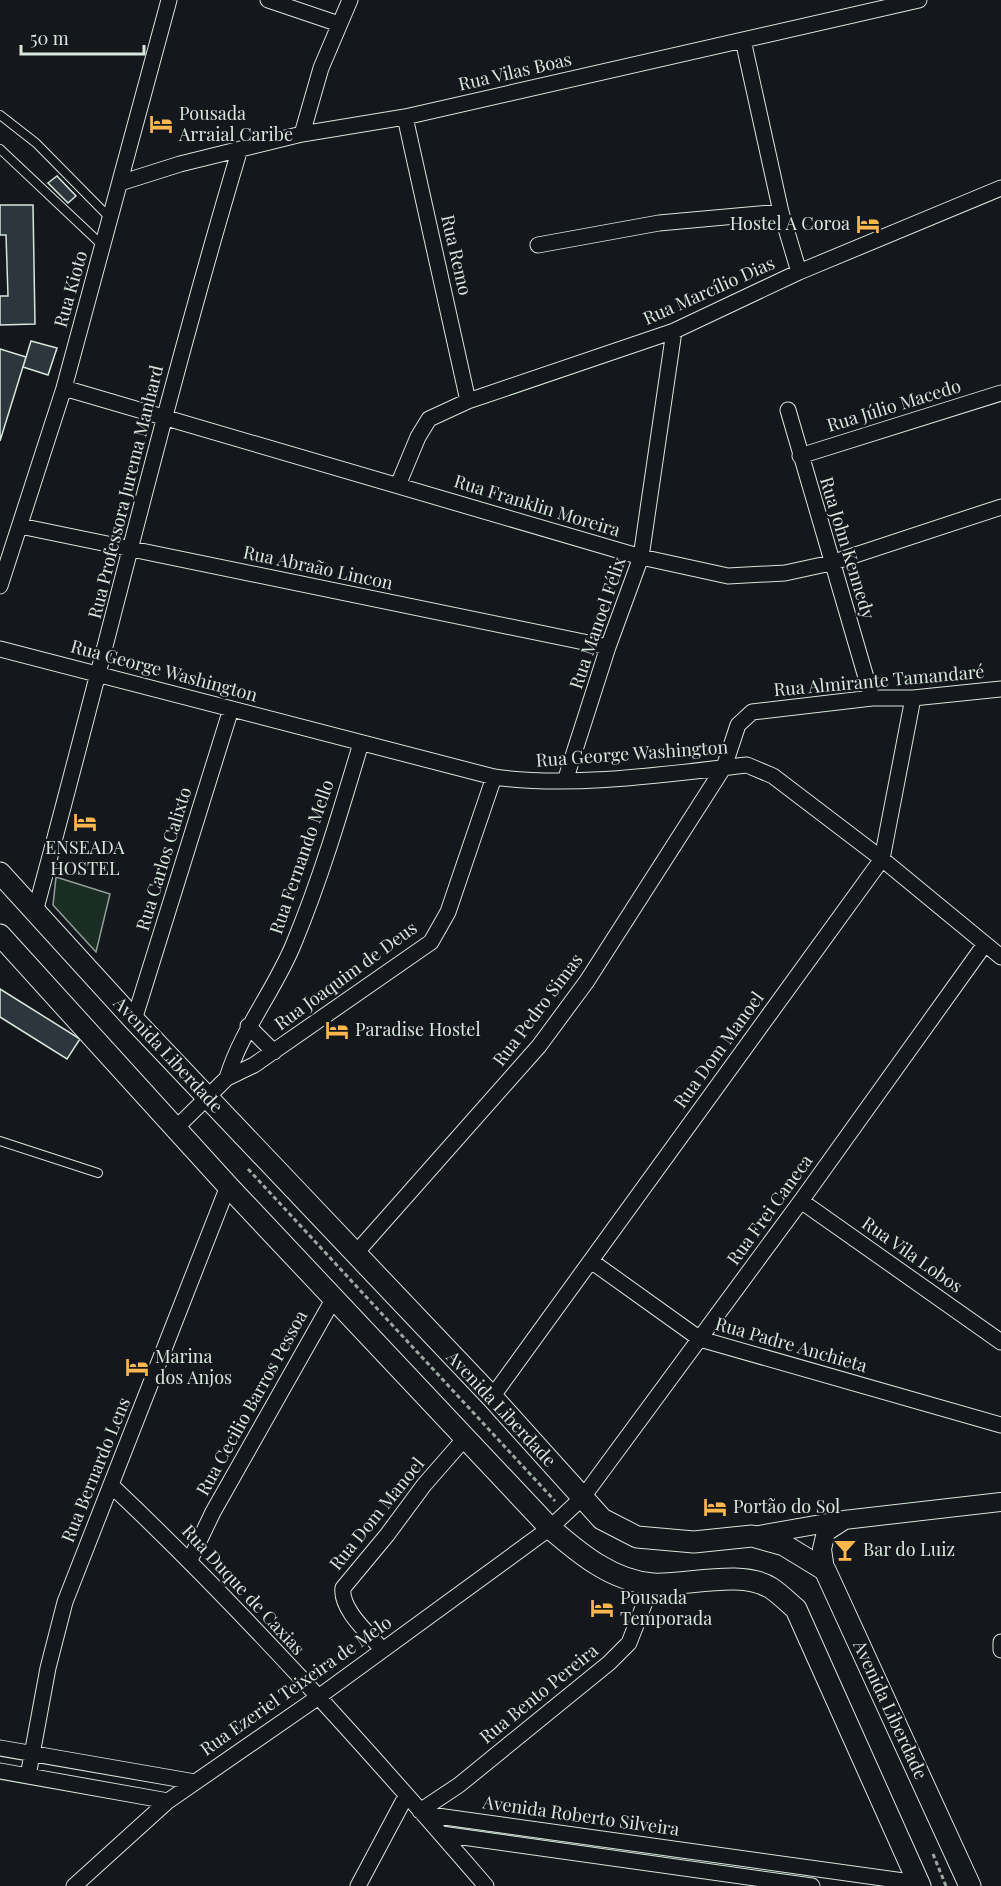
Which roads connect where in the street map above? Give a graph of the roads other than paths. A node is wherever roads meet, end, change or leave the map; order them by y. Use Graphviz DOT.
graph roads {
  1 [pos="169,0"];
  2 [pos="268,0"];
  3 [pos="350,0"];
  4 [pos="919,0"];
  5 [pos="339,24"];
  6 [pos="743,40"];
  7 [pos="0,114"];
  8 [pos="405,117"];
  9 [pos="302,134"];
  10 [pos="0,149"];
  11 [pos="239,152"];
  12 [pos="120,183"];
  13 [pos="1001,188"];
  14 [pos="781,212"];
  15 [pos="111,219"];
  16 [pos="538,245"];
  17 [pos="103,246"];
  18 [pos="799,272"];
  19 [pos="674,331"];
  20 [pos="64,388"];
  21 [pos="1001,393"];
  22 [pos="468,401"];
  23 [pos="788,410"];
  24 [pos="165,416"];
  25 [pos="800,456"];
  26 [pos="398,485"];
  27 [pos="1001,507"];
  28 [pos="20,526"];
  29 [pos="132,550"];
  30 [pos="641,557"];
  31 [pos="831,563"];
  32 [pos="0,586"];
  33 [pos="608,647"];
  34 [pos="0,649"];
  35 [pos="100,673"];
  36 [pos="1001,689"];
  37 [pos="872,698"];
  38 [pos="913,698"];
  39 [pos="231,709"];
  40 [pos="361,743"];
  41 [pos="724,767"];
  42 [pos="494,777"];
  43 [pos="565,781"];
  44 [pos="882,859"];
  45 [pos="0,873"];
  46 [pos="35,912"];
  47 [pos="0,935"];
  48 [pos="985,944"];
  49 [pos="1001,957"];
  50 [pos="134,1020"];
  51 [pos="248,1026"];
  52 [pos="274,1052"];
  53 [pos="227,1078"];
  54 [pos="207,1097"];
  55 [pos="176,1128"];
  56 [pos="0,1141"];
  57 [pos="98,1173"];
  58 [pos="228,1186"];
  59 [pos="801,1201"];
  60 [pos="355,1254"];
  61 [pos="591,1261"];
  62 [pos="334,1298"];
  63 [pos="700,1339"];
  64 [pos="1001,1342"];
  65 [pos="492,1397"];
  66 [pos="1001,1425"];
  67 [pos="466,1437"];
  68 [pos="112,1486"];
  69 [pos="583,1497"];
  70 [pos="1001,1502"];
  71 [pos="844,1520"];
  72 [pos="550,1528"];
  73 [pos="752,1536"];
  74 [pos="190,1560"];
  75 [pos="825,1570"];
  76 [pos="652,1584"];
  77 [pos="1001,1642"];
  78 [pos="382,1649"];
  79 [pos="1001,1650"];
  80 [pos="317,1698"];
  81 [pos="0,1748"];
  82 [pos="31,1752"];
  83 [pos="0,1771"];
  84 [pos="28,1776"];
  85 [pos="195,1782"];
  86 [pos="405,1796"];
  87 [pos="168,1801"];
  88 [pos="422,1812"];
  89 [pos="459,1819"];
  90 [pos="441,1834"];
  91 [pos="458,1836"];
  92 [pos="474,1839"];
  93 [pos="734,1856"];
  94 [pos="470,1868"];
  95 [pos="731,1874"];
  96 [pos="770,1883"];
  97 [pos="919,1885"];
  98 [pos="74,1886"];
  99 [pos="358,1886"];
  100 [pos="486,1886"];
  101 [pos="812,1886"];
  102 [pos="970,1886"];
  1 -- 12 [label="street, Rua Kioto"];
  2 -- 5 [label="street"];
  3 -- 5 [label="street"];
  4 -- 6 [label="street, Rua Vilas Boas"];
  5 -- 9 [label="street"];
  6 -- 8 [label="street, Rua Vilas Boas"];
  6 -- 14 [label="street"];
  7 -- 15 [label="lane"];
  8 -- 9 [label="street, Rua Vilas Boas"];
  8 -- 22 [label="street, Rua Remo"];
  9 -- 11 [label="street, Rua Vilas Boas"];
  10 -- 17 [label="lane"];
  11 -- 12 [label="street, Rua Vilas Boas"];
  11 -- 24 [label="street, Rua Professora Jurema Manhard"];
  12 -- 15 [label="street, Rua Kioto"];
  13 -- 18 [label="street, Rua Marcílio Dias"];
  14 -- 16 [label="street"];
  14 -- 18 [label="street"];
  15 -- 17 [label="street, Rua Kioto"];
  17 -- 20 [label="street, Rua Kioto"];
  18 -- 19 [label="street, Rua Marcílio Dias"];
  19 -- 22 [label="street, Rua Marcílio Dias"];
  19 -- 30 [label="street, Rua Manoel Félix"];
  20 -- 24 [label="street, Rua Franklin Moreira"];
  20 -- 28 [label="street, Rua Kioto"];
  21 -- 25 [label="street, Rua Júlio Macedo"];
  22 -- 26 [label="street, Rua Marcílio Dias"];
  23 -- 25 [label="street, Rua John Kennedy"];
  24 -- 26 [label="street, Rua Franklin Moreira"];
  24 -- 29 [label="street, Rua Professora Jurema Manhard"];
  25 -- 31 [label="street, Rua John Kennedy"];
  26 -- 30 [label="street, Rua Franklin Moreira"];
  27 -- 31 [label="street, Rua Franklin Moreira"];
  28 -- 29 [label="street, Rua Abraão Lincon"];
  28 -- 32 [label="street, Rua Kioto"];
  29 -- 33 [label="street, Rua Abraão Lincon"];
  29 -- 35 [label="street, Rua Professora Jurema Manhard"];
  30 -- 31 [label="street, Rua Franklin Moreira"];
  30 -- 33 [label="street, Rua Manoel Félix"];
  31 -- 37 [label="street, Rua John Kennedy"];
  33 -- 43 [label="street, Rua Manoel Félix"];
  34 -- 35 [label="street, Rua George Washington"];
  35 -- 39 [label="street, Rua George Washington"];
  35 -- 46 [label="street, Rua Professora Jurema Manhard"];
  36 -- 38 [label="street, Rua Almirante Tamandaré"];
  37 -- 38 [label="street, Rua Almirante Tamandaré"];
  37 -- 41 [label="street, Rua Almirante Tamandaré"];
  38 -- 44 [label="street, Rua Dom Manoel"];
  39 -- 40 [label="street, Rua George Washington"];
  39 -- 50 [label="street, Rua Carlos Calixto"];
  40 -- 42 [label="street, Rua George Washington"];
  40 -- 51 [label="street, Rua Fernando Mello"];
  41 -- 43 [label="street, Rua George Washington"];
  41 -- 44 [label="street, Rua George Washington"];
  41 -- 60 [label="street, Rua Pedro Simas"];
  42 -- 43 [label="street, Rua George Washington"];
  42 -- 52 [label="street, Rua Joaquim de Deus"];
  44 -- 48 [label="street, Rua George Washington"];
  44 -- 61 [label="street, Rua Dom Manoel"];
  45 -- 46 [label="main road, Avenida Liberdade"];
  46 -- 50 [label="main road, Avenida Liberdade"];
  47 -- 55 [label="main road"];
  48 -- 49 [label="street, Rua George Washington"];
  48 -- 59 [label="street, Rua Frei Caneca"];
  50 -- 54 [label="main road, Avenida Liberdade"];
  51 -- 52 [label="street"];
  51 -- 53 [label="street, Rua Fernando Mello"];
  52 -- 53 [label="street, Rua Joaquim de Deus"];
  53 -- 54 [label="street, Rua Joaquim de Deus"];
  54 -- 55 [label="street, Rua Joaquim de Deus"];
  54 -- 60 [label="main road, Avenida Liberdade"];
  55 -- 58 [label="main road"];
  56 -- 57 [label="lane"];
  58 -- 62 [label="main road"];
  58 -- 68 [label="street, Rua Bernardo Lens"];
  59 -- 63 [label="street, Rua Frei Caneca"];
  59 -- 64 [label="street, Rua Vila Lobos"];
  60 -- 65 [label="main road, Avenida Liberdade"];
  61 -- 63 [label="street, Rua Padre Anchieta"];
  61 -- 65 [label="street, Rua Dom Manoel"];
  62 -- 67 [label="main road"];
  62 -- 74 [label="street, Rua Cecilio Barros Pessoa"];
  63 -- 66 [label="street, Rua Padre Anchieta"];
  63 -- 69 [label="street, Rua Frei Caneca"];
  65 -- 69 [label="main road, Avenida Liberdade"];
  67 -- 72 [label="main road"];
  67 -- 78 [label="street, Rua Dom Manoel"];
  68 -- 74 [label="street, Rua Duque de Caxias"];
  68 -- 82 [label="street, Rua Bernardo Lens"];
  69 -- 72 [label="street, Rua Ezeriel Teixeira de Melo"];
  69 -- 73 [label="main road, Avenida Liberdade"];
  70 -- 71 [label="street"];
  71 -- 73 [label="street"];
  71 -- 75 [label="street"];
  72 -- 76 [label="main road"];
  72 -- 78 [label="street, Rua Ezeriel Teixeira de Melo"];
  73 -- 75 [label="main road, Avenida Liberdade"];
  74 -- 80 [label="street, Rua Duque de Caxias"];
  75 -- 102 [label="main road, Avenida Liberdade"];
  76 -- 88 [label="street, Rua Bento Pereira"];
  76 -- 97 [label="main road"];
  77 -- 79 [label="street"];
  78 -- 80 [label="street, Rua Ezeriel Teixeira de Melo"];
  80 -- 85 [label="street, Rua Ezeriel Teixeira de Melo"];
  80 -- 86 [label="street, Rua Duque de Caxias"];
  81 -- 82 [label="street"];
  82 -- 84 [label="street, Rua Bernardo Lens"];
  82 -- 85 [label="street"];
  83 -- 84 [label="street"];
  84 -- 87 [label="street"];
  85 -- 87 [label="street, Rua Ezeriel Teixeira de Melo"];
  86 -- 88 [label="street, Rua Duque de Caxias"];
  86 -- 99 [label="street"];
  87 -- 98 [label="street, Rua Ezeriel Teixeira de Melo"];
  88 -- 89 [label="street, Avenida Roberto Silveira"];
  88 -- 90 [label="street, Rua Duque de Caxias"];
  89 -- 91 [label="street"];
  89 -- 93 [label="street, Avenida Roberto Silveira"];
  90 -- 91 [label="street, Avenida Roberto Silveira"];
  90 -- 94 [label="street, Rua Duque de Caxias"];
  91 -- 92 [label="street, Avenida Roberto Silveira"];
  92 -- 94 [label="street"];
  92 -- 95 [label="street, Avenida Roberto Silveira"];
  93 -- 95 [label="street"];
  93 -- 97 [label="street, Avenida Roberto Silveira"];
  94 -- 100 [label="street, Rua Duque de Caxias"];
  95 -- 96 [label="street, Avenida Roberto Silveira"];
  96 -- 101 [label="street, Avenida Roberto Silveira"];
}
